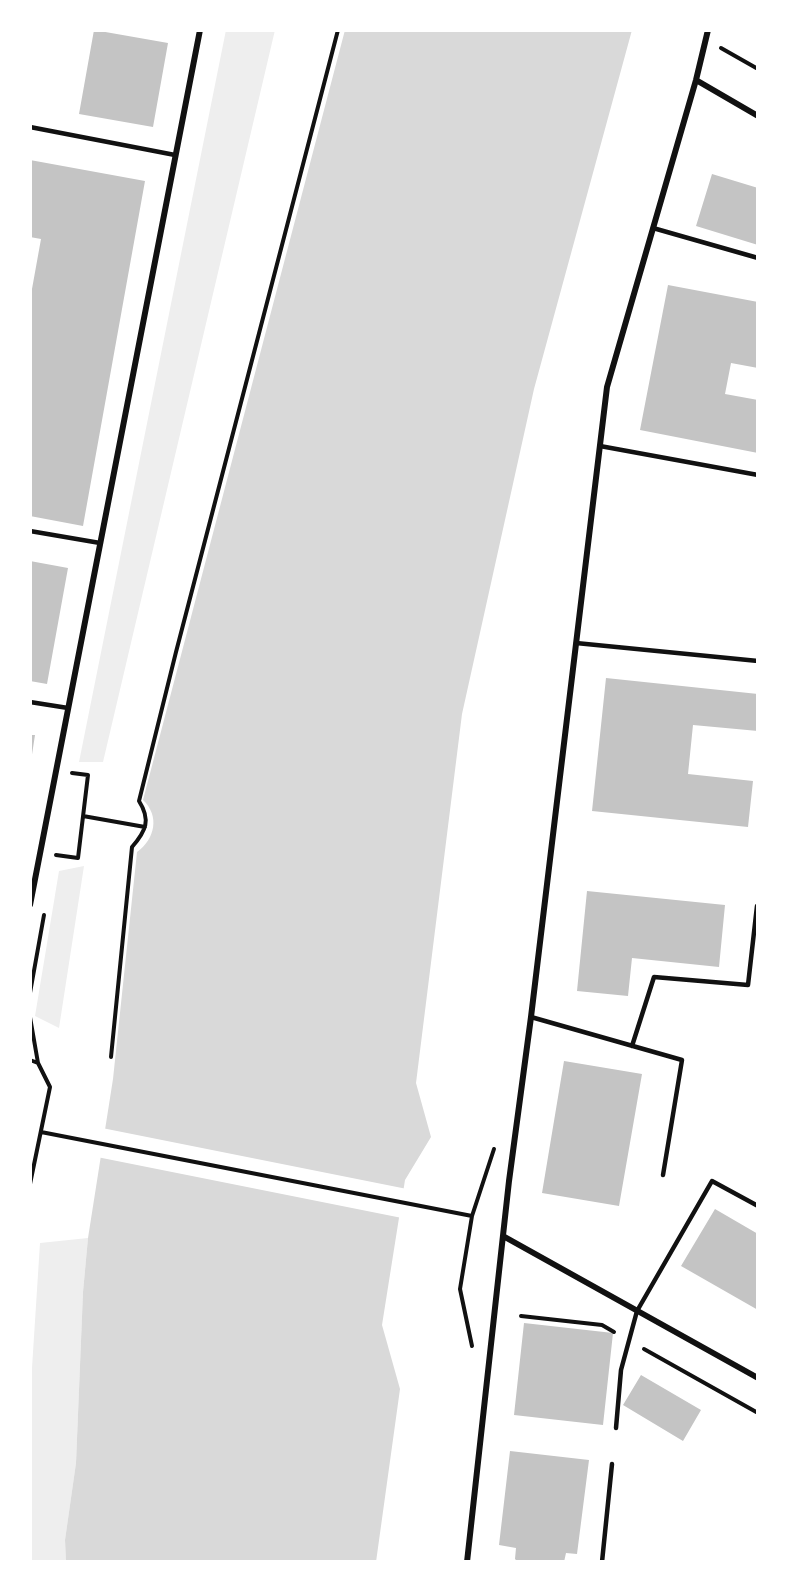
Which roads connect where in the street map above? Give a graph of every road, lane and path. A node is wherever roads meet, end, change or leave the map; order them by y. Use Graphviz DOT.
graph roads {
  1 [pos="200,30"];
  2 [pos="338,30"];
  3 [pos="708,30"];
  4 [pos="706,39"];
  5 [pos="758,69"];
  6 [pos="696,80"];
  7 [pos="758,116"];
  8 [pos="30,127"];
  9 [pos="176,155"];
  10 [pos="653,228"];
  11 [pos="758,258"];
  12 [pos="600,446"];
  13 [pos="758,475"];
  14 [pos="30,531"];
  15 [pos="100,543"];
  16 [pos="576,643"];
  17 [pos="758,661"];
  18 [pos="30,702"];
  19 [pos="68,708"];
  20 [pos="88,775"];
  21 [pos="83,816"];
  22 [pos="145,827"];
  23 [pos="78,858"];
  24 [pos="30,905"];
  25 [pos="757,906"];
  26 [pos="30,1017"];
  27 [pos="531,1017"];
  28 [pos="632,1046"];
  29 [pos="111,1057"];
  30 [pos="30,1060"];
  31 [pos="38,1063"];
  32 [pos="42,1132"];
  33 [pos="485,1175"];
  34 [pos="663,1175"];
  35 [pos="30,1184"];
  36 [pos="758,1206"];
  37 [pos="472,1216"];
  38 [pos="503,1236"];
  39 [pos="460,1289"];
  40 [pos="637,1311"];
  41 [pos="758,1378"];
  42 [pos="616,1428"];
  43 [pos="612,1464"];
  44 [pos="467,1562"];
  45 [pos="602,1562"];
  1 -- 9 [label="street"];
  2 -- 22 [label="path"];
  3 -- 4 [label="street"];
  4 -- 5 [label="path"];
  4 -- 6 [label="street"];
  6 -- 7 [label="street"];
  6 -- 10 [label="street"];
  8 -- 9 [label="lane"];
  9 -- 15 [label="street"];
  10 -- 11 [label="lane"];
  10 -- 12 [label="street"];
  12 -- 13 [label="lane"];
  12 -- 16 [label="street"];
  14 -- 15 [label="lane"];
  15 -- 19 [label="street"];
  16 -- 17 [label="lane"];
  16 -- 27 [label="street"];
  18 -- 19 [label="lane"];
  19 -- 24 [label="street"];
  20 -- 21 [label="path"];
  21 -- 22 [label="path"];
  21 -- 23 [label="path"];
  22 -- 29 [label="path"];
  25 -- 28 [label="lane"];
  26 -- 31 [label="path"];
  27 -- 28 [label="lane"];
  27 -- 38 [label="street"];
  28 -- 34 [label="lane"];
  30 -- 31 [label="path"];
  31 -- 32 [label="path"];
  32 -- 35 [label="path"];
  32 -- 37 [label="path"];
  33 -- 37 [label="path"];
  36 -- 40 [label="lane"];
  37 -- 39 [label="path"];
  38 -- 40 [label="street"];
  38 -- 44 [label="street"];
  40 -- 41 [label="street"];
  40 -- 42 [label="lane"];
  43 -- 45 [label="lane"];
}
